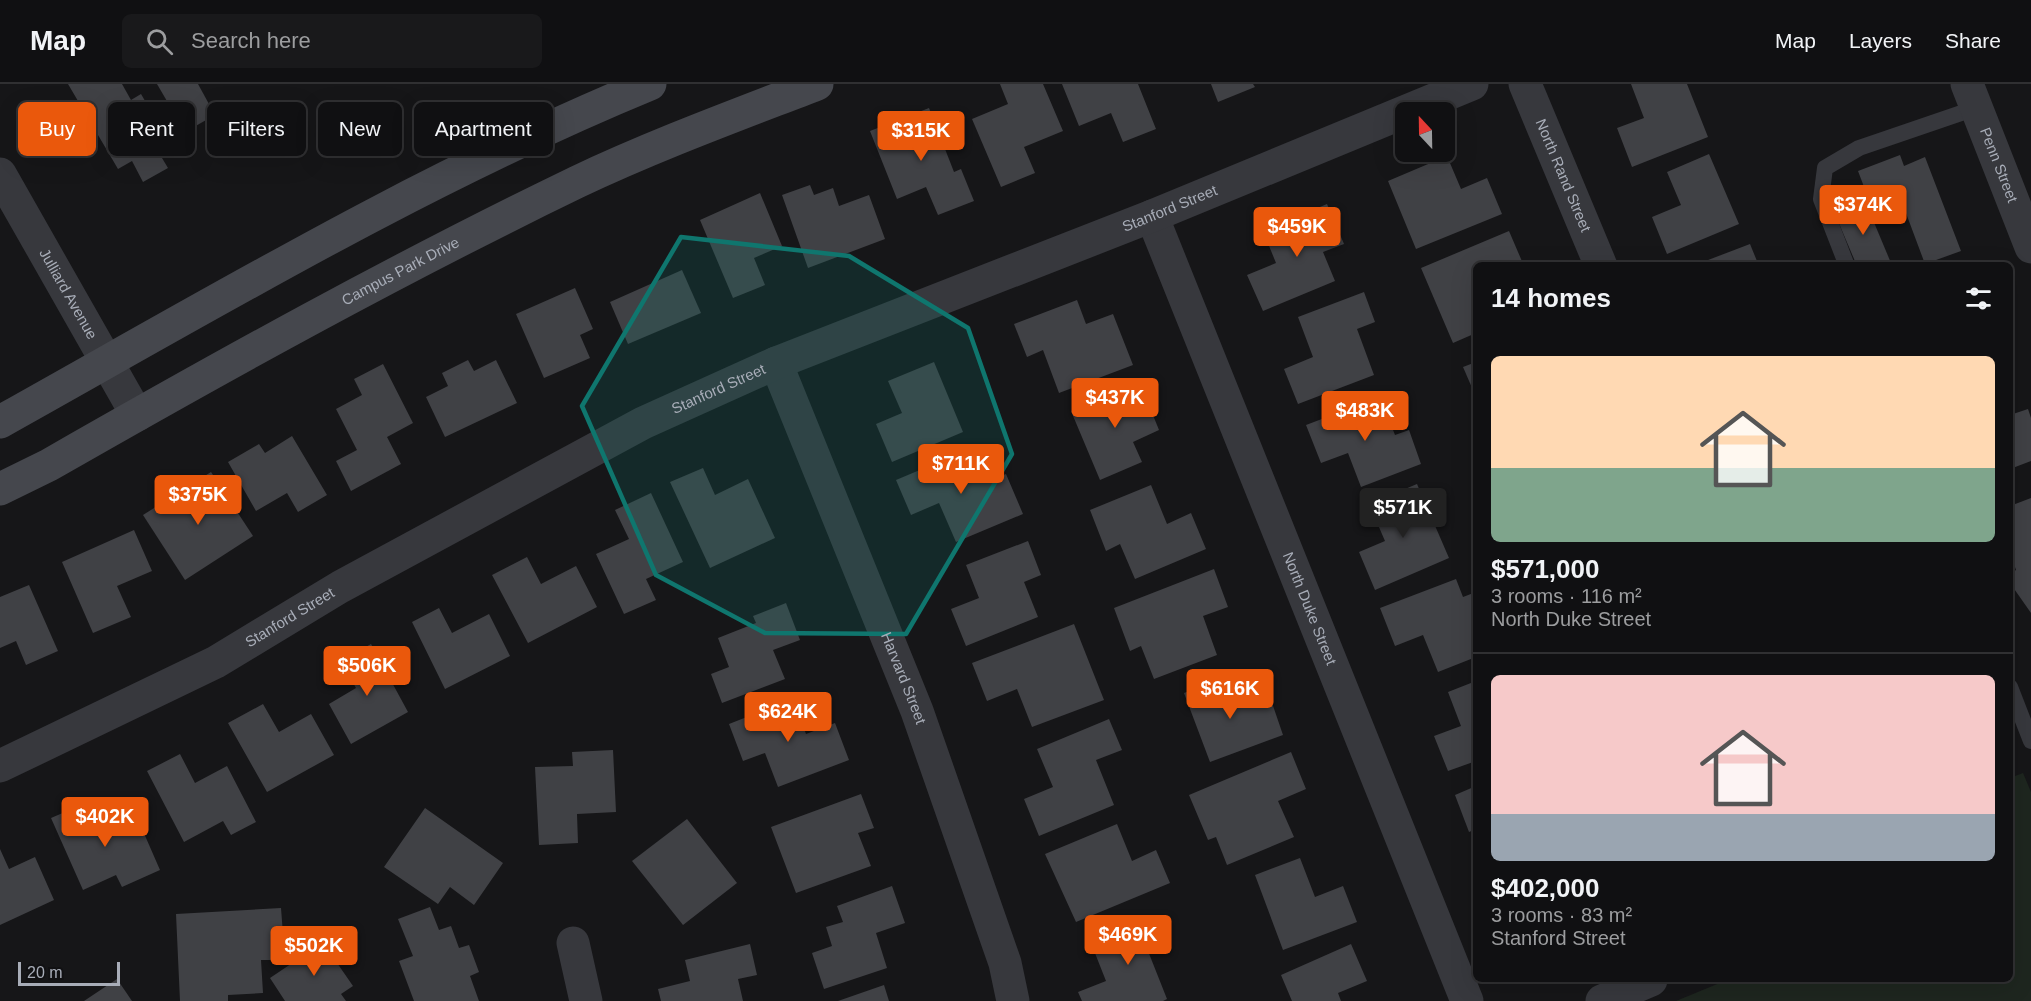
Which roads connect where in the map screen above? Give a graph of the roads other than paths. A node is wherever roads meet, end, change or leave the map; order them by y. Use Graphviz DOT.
graph roads {
  1 [pos="651,84"];
  2 [pos="817,84"];
  3 [pos="1472,84"];
  4 [pos="1525,84"];
  5 [pos="1972,96"];
  6 [pos="0,174"];
  7 [pos="1152,216"];
  8 [pos="2031,246"];
  9 [pos="1599,262"];
  10 [pos="1845,262"];
  11 [pos="106,363"];
  12 [pos="776,363"];
  13 [pos="136,415"];
  14 [pos="0,422"];
  15 [pos="0,489"];
  16 [pos="2013,695"];
  17 [pos="2031,741"];
  18 [pos="0,766"];
  19 [pos="573,943"];
  20 [pos="1646,982"];
  21 [pos="586,1001"];
  22 [pos="1013,1001"];
  23 [pos="1467,1001"];
  24 [pos="1602,1001"];
  1 -- 11 [label="street"];
  2 -- 13 [label="street, Campus Park Drive"];
  3 -- 7 [label="street, Stanford Street"];
  4 -- 9 [label="street, North Rand Street"];
  5 -- 8 [label="street, Penn Street"];
  5 -- 10 [label="lane"];
  6 -- 11 [label="street, Julliard Avenue"];
  7 -- 12 [label="street, Stanford Street"];
  7 -- 23 [label="street, North Duke Street"];
  11 -- 13 [label="street, Julliard Avenue"];
  11 -- 14 [label="street"];
  12 -- 18 [label="street, Stanford Street"];
  12 -- 22 [label="street, Harvard Street"];
  13 -- 15 [label="street, Campus Park Drive"];
  16 -- 17 [label="lane"];
  19 -- 21 [label="street"];
  20 -- 24 [label="street"];
}
